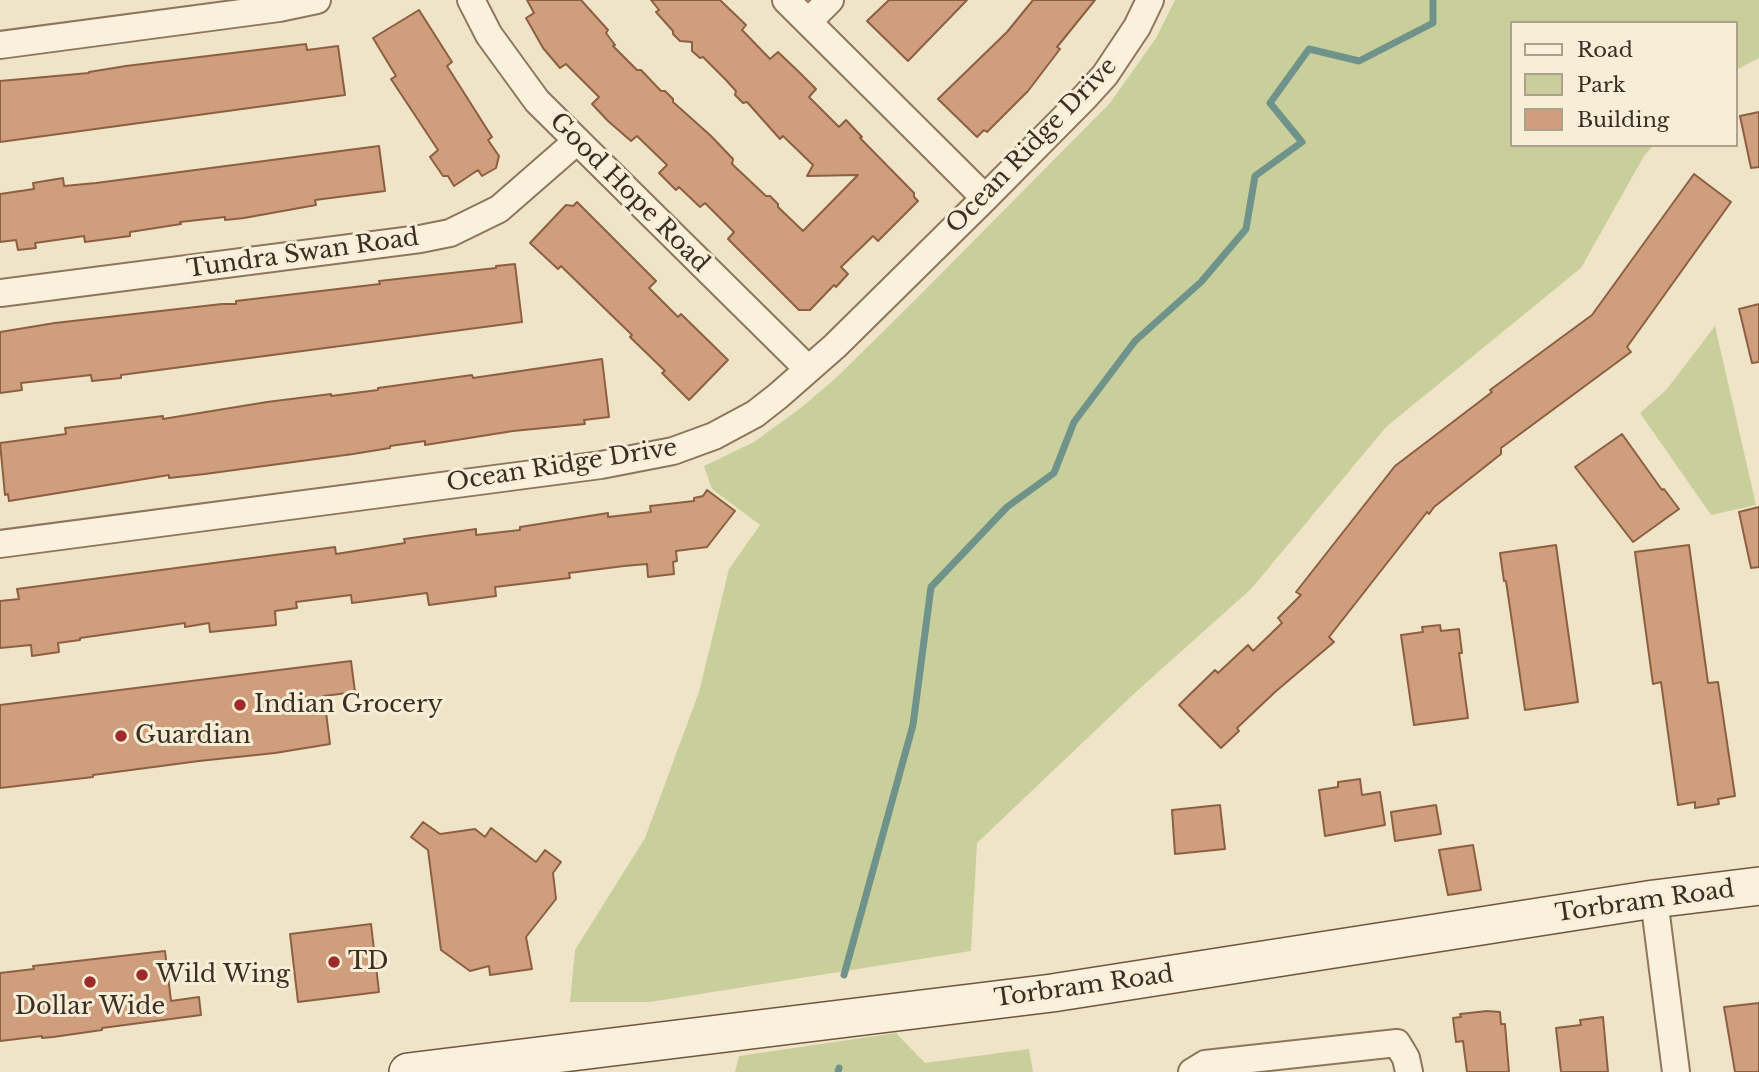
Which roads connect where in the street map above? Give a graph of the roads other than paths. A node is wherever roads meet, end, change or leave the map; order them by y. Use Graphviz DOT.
graph roads {
  1 [pos="317,0"];
  2 [pos="471,0"];
  3 [pos="786,0"];
  4 [pos="830,0"];
  5 [pos="1150,0"];
  6 [pos="808,22"];
  7 [pos="0,45"];
  8 [pos="577,141"];
  9 [pos="985,198"];
  10 [pos="0,293"];
  11 [pos="808,369"];
  12 [pos="0,544"];
  13 [pos="1759,886"];
  14 [pos="1654,899"];
  15 [pos="408,1072"];
  16 [pos="1192,1072"];
  17 [pos="1409,1072"];
  18 [pos="1676,1072"];
  1 -- 7 [label="street"];
  2 -- 8 [label="street, Good Hope Road"];
  3 -- 6 [label="street"];
  4 -- 6 [label="street"];
  5 -- 9 [label="street, Ocean Ridge Drive"];
  6 -- 9 [label="street"];
  8 -- 10 [label="street, Tundra Swan Road"];
  8 -- 11 [label="street, Good Hope Road"];
  9 -- 11 [label="street, Ocean Ridge Drive"];
  11 -- 12 [label="street, Ocean Ridge Drive"];
  13 -- 14 [label="main road, Torbram Road"];
  14 -- 15 [label="main road, Torbram Road"];
  14 -- 18 [label="street"];
  16 -- 17 [label="street"];
}
